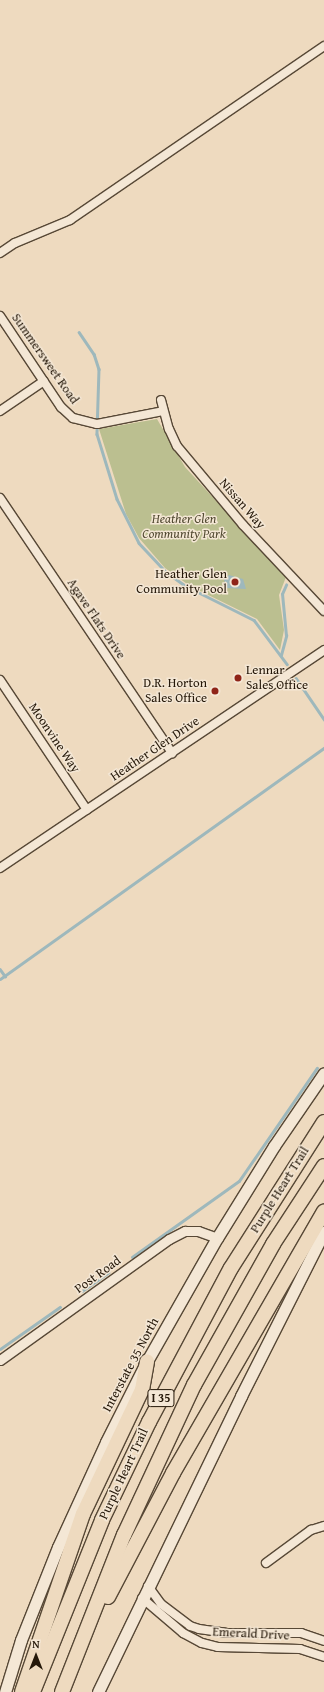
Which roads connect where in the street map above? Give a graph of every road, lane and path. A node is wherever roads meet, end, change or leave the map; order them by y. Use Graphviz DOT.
graph roads {
  1 [pos="324,46"];
  2 [pos="0,253"];
  3 [pos="0,316"];
  4 [pos="44,381"];
  5 [pos="162,400"];
  6 [pos="0,411"];
  7 [pos="164,411"];
  8 [pos="0,498"];
  9 [pos="324,611"];
  10 [pos="324,650"];
  11 [pos="0,680"];
  12 [pos="172,753"];
  13 [pos="87,810"];
  14 [pos="1,865"];
  15 [pos="324,1073"];
  16 [pos="324,1122"];
  17 [pos="324,1166"];
  18 [pos="324,1211"];
  19 [pos="324,1232"];
  20 [pos="217,1238"];
  21 [pos="0,1360"];
  22 [pos="148,1361"];
  23 [pos="324,1526"];
  24 [pos="266,1563"];
  25 [pos="148,1586"];
  26 [pos="142,1598"];
  27 [pos="324,1641"];
  28 [pos="324,1658"];
  29 [pos="5,1692"];
  30 [pos="22,1692"];
  31 [pos="33,1692"];
  32 [pos="62,1692"];
  33 [pos="69,1692"];
  34 [pos="98,1692"];
  1 -- 2 [label="street"];
  3 -- 4 [label="street, Summersweet Road"];
  4 -- 6 [label="street"];
  4 -- 7 [label="street, Summersweet Road"];
  5 -- 7 [label="street, Nissan Way"];
  7 -- 9 [label="street, Nissan Way"];
  8 -- 12 [label="street, Agave Flats Drive"];
  10 -- 12 [label="street, Heather Glen Drive"];
  11 -- 13 [label="street, Moonvine Way"];
  12 -- 13 [label="street, Heather Glen Drive"];
  13 -- 14 [label="street, Heather Glen Drive"];
  15 -- 20 [label="main road, Interstate 35 North"];
  16 -- 31 [label="highway, Purple Heart Trail / I 35"];
  17 -- 32 [label="highway, Purple Heart Trail / I 35"];
  18 -- 33 [label="highway"];
  19 -- 25 [label="main road"];
  20 -- 21 [label="street, Post Road"];
  20 -- 22 [label="main road, Interstate 35 North"];
  22 -- 29 [label="main road, Interstate 35 North"];
  22 -- 30 [label="highway"];
  23 -- 24 [label="street"];
  25 -- 26 [label="main road"];
  25 -- 27 [label="street, Emerald Drive"];
  26 -- 28 [label="street, Emerald Drive"];
  26 -- 34 [label="main road"];
}
